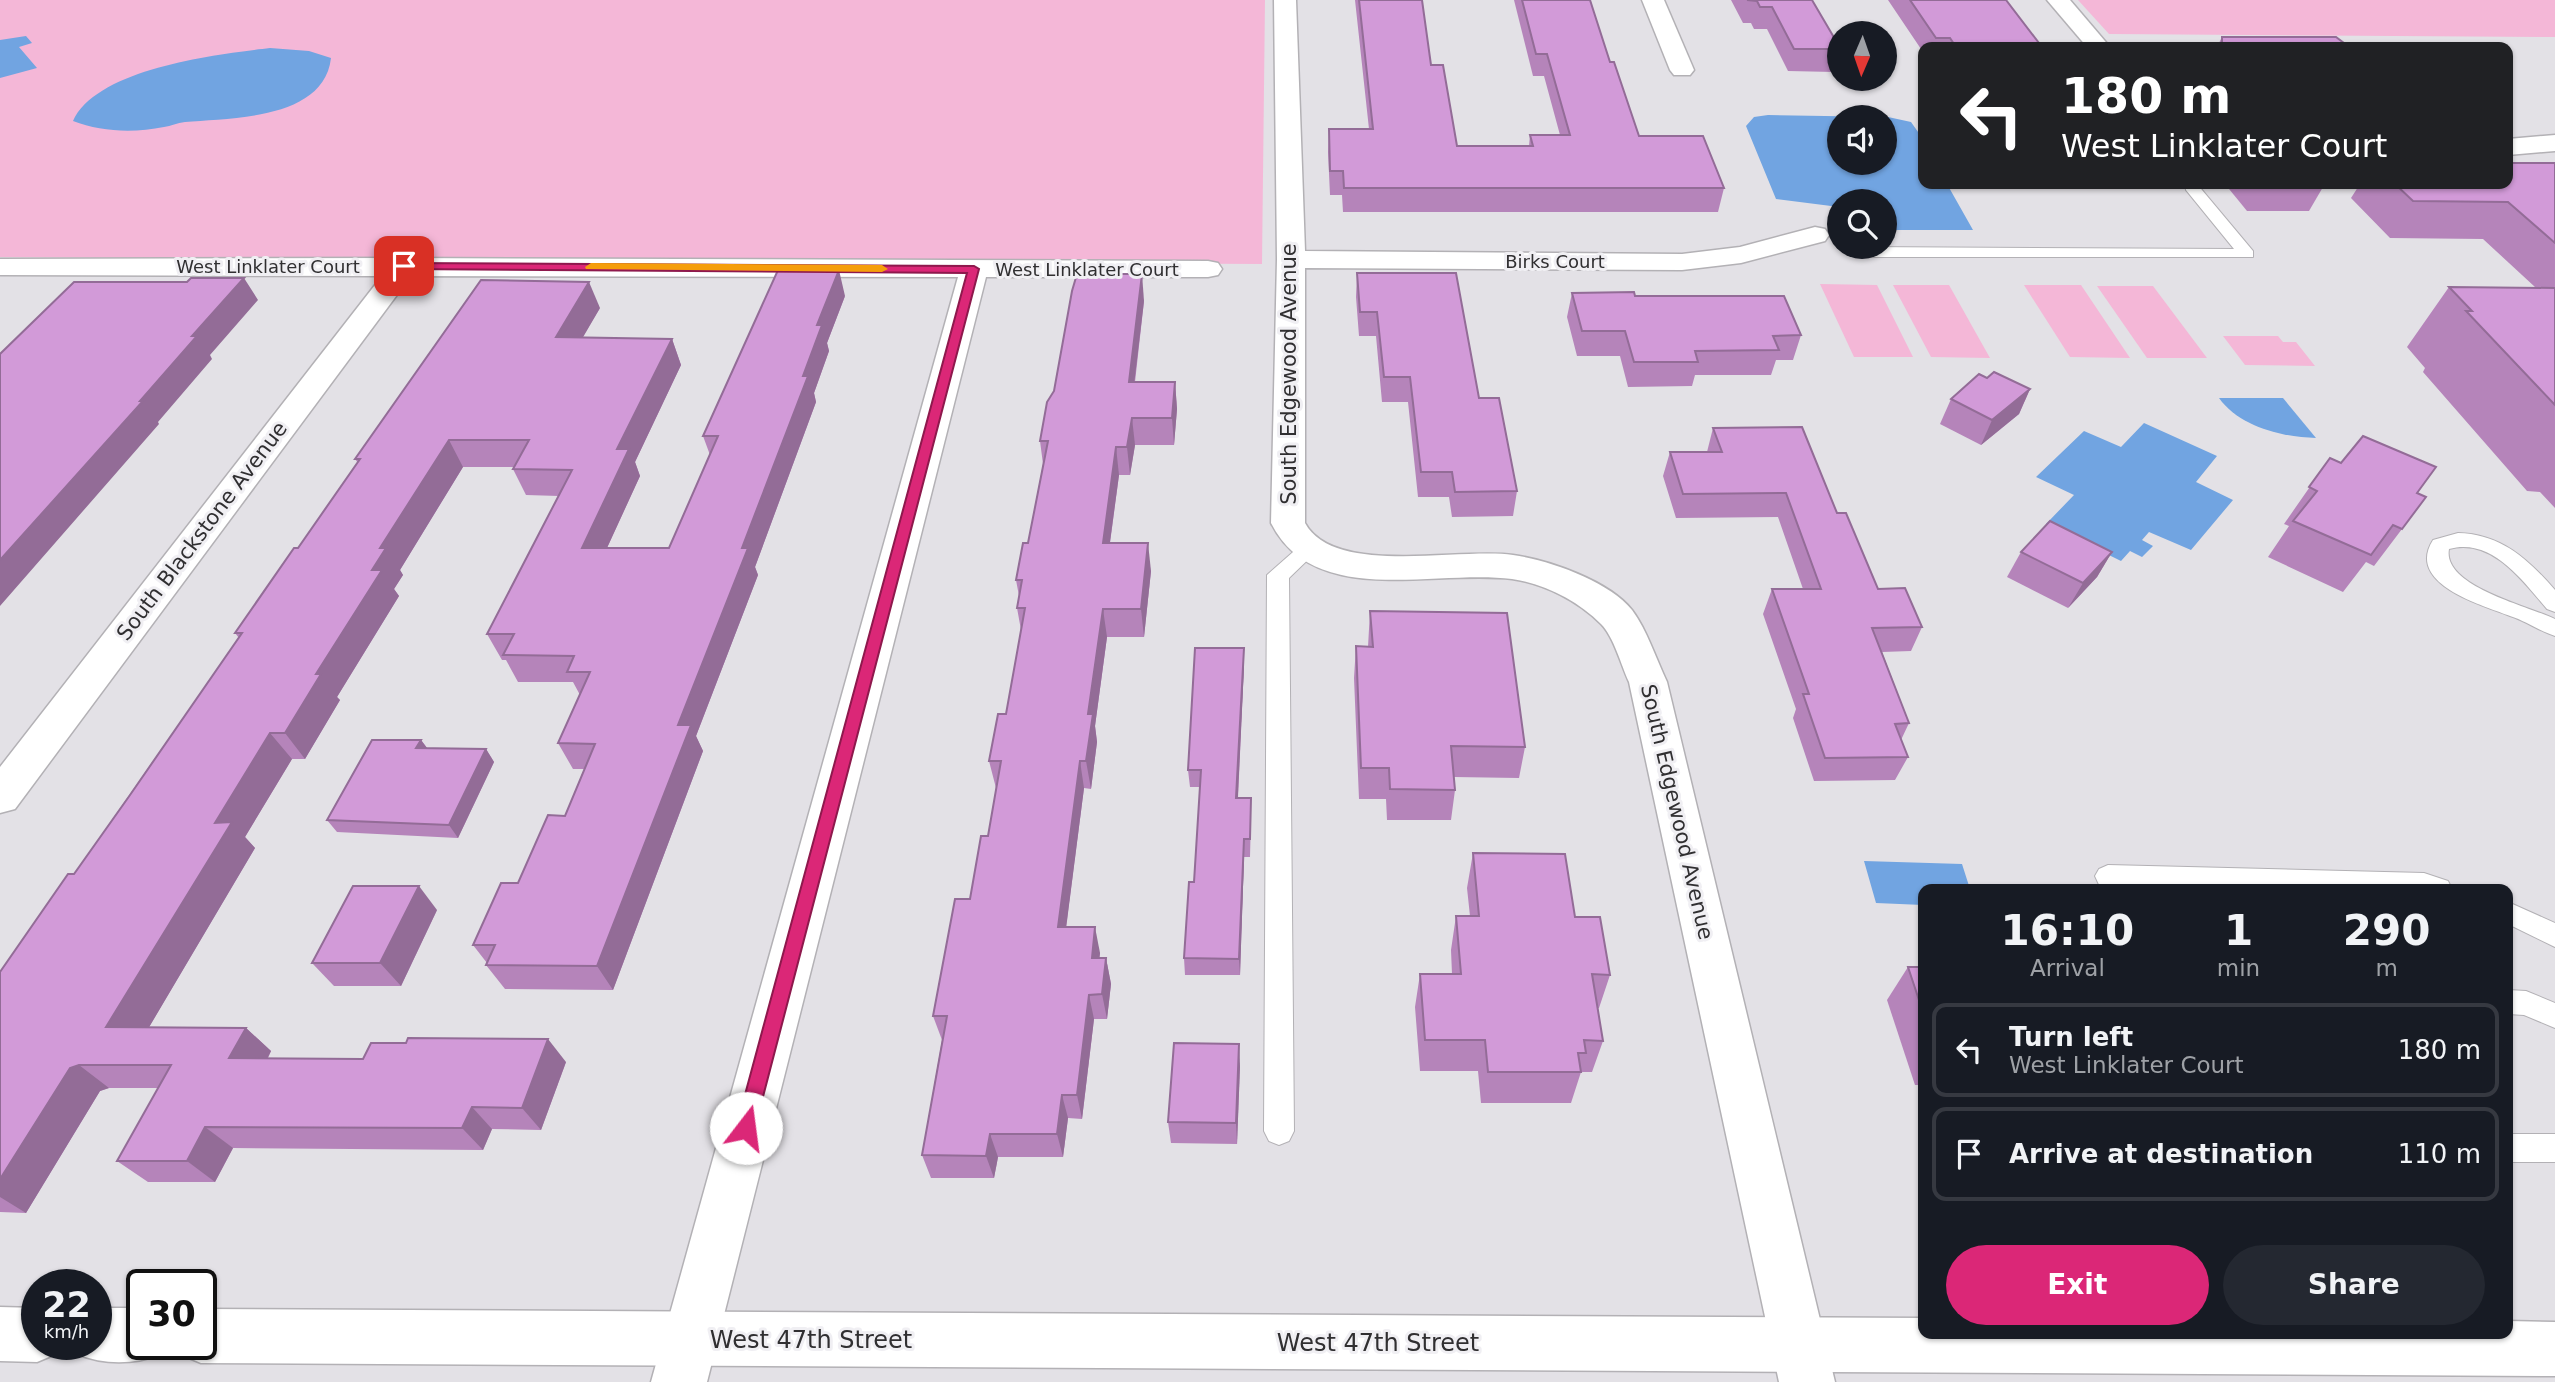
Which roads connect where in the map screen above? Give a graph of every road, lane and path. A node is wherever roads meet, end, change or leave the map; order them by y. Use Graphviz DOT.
graph roads {
  1 [pos="1285,0"];
  2 [pos="1653,0"];
  3 [pos="2058,0"];
  4 [pos="2095,42"];
  5 [pos="1682,70"];
  6 [pos="2555,143"];
  7 [pos="2513,146"];
  8 [pos="2193,189"];
  9 [pos="1827,240"];
  10 [pos="1897,252"];
  11 [pos="1291,259"];
  12 [pos="404,266"];
  13 [pos="0,267"];
  14 [pos="974,269"];
  15 [pos="1208,269"];
  16 [pos="1308,550"];
  17 [pos="2555,604"];
  18 [pos="2555,628"];
  19 [pos="0,797"];
  20 [pos="2112,884"];
  21 [pos="2424,884"];
  22 [pos="2513,915"];
  23 [pos="2555,936"];
  24 [pos="2513,1002"];
  25 [pos="2555,1016"];
  26 [pos="1279,1131"];
  27 [pos="2513,1148"];
  28 [pos="2555,1148"];
  29 [pos="0,1335"];
  30 [pos="21,1335"];
  31 [pos="217,1337"];
  32 [pos="2555,1349"];
  33 [pos="684,1360"];
  34 [pos="1803,1364"];
  1 -- 11 [label="street, South Edgewood Avenue"];
  2 -- 5 [label="street"];
  3 -- 4 [label="street"];
  6 -- 7 [label="street"];
  8 -- 10 [label="lane"];
  9 -- 11 [label="street, Birks Court"];
  11 -- 16 [label="street, South Edgewood Avenue"];
  12 -- 13 [label="street, West Linklater Court"];
  12 -- 14 [label="street, West Linklater Court"];
  12 -- 19 [label="street, South Blackstone Avenue"];
  14 -- 15 [label="street, West Linklater Court"];
  14 -- 33 [label="street"];
  16 -- 26 [label="lane"];
  16 -- 34 [label="street, South Edgewood Avenue"];
  17 -- 18 [label="lane"];
  20 -- 21 [label="lane"];
  22 -- 23 [label="lane"];
  24 -- 25 [label="lane"];
  27 -- 28 [label="lane"];
  29 -- 30 [label="street"];
  31 -- 33 [label="street, West 47th Street"];
  32 -- 34 [label="street, West 47th Street"];
  33 -- 34 [label="street, West 47th Street"];
}
